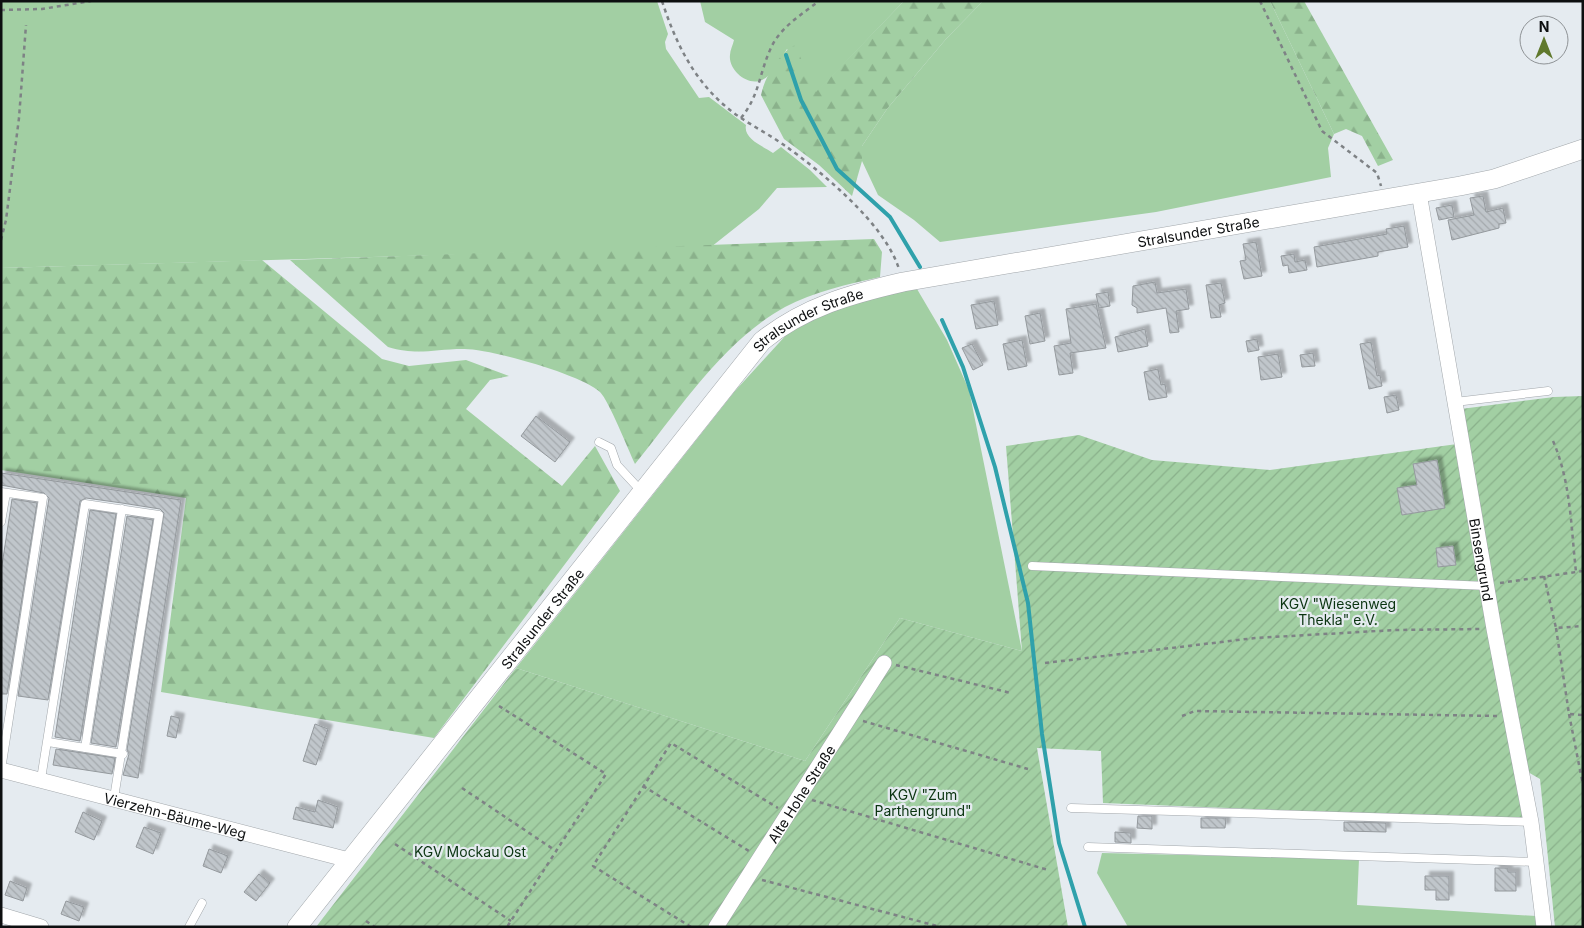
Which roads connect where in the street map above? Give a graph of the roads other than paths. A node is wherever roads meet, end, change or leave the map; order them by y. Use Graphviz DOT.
graph roads {
  1 [pos="1583,149"];
  2 [pos="1419,193"];
  3 [pos="1548,391"];
  4 [pos="1455,402"];
  5 [pos="599,442"];
  6 [pos="4,492"];
  7 [pos="642,492"];
  8 [pos="122,509"];
  9 [pos="1,522"];
  10 [pos="1032,566"];
  11 [pos="1487,586"];
  12 [pos="884,663"];
  13 [pos="4,727"];
  14 [pos="48,742"];
  15 [pos="85,748"];
  16 [pos="122,754"];
  17 [pos="1,770"];
  18 [pos="41,779"];
  19 [pos="114,798"];
  20 [pos="1071,808"];
  21 [pos="1531,822"];
  22 [pos="1088,847"];
  23 [pos="349,860"];
  24 [pos="1536,862"];
  25 [pos="202,903"];
  26 [pos="1,915"];
  27 [pos="41,927"];
  28 [pos="189,927"];
  29 [pos="297,927"];
  30 [pos="716,927"];
  31 [pos="1544,927"];
  1 -- 2 [label="street, Stralsunder Straße"];
  2 -- 4 [label="street, Binsengrund"];
  2 -- 7 [label="street, Stralsunder Straße"];
  3 -- 4 [label="lane"];
  4 -- 11 [label="street, Binsengrund"];
  5 -- 7 [label="lane"];
  6 -- 9 [label="lane"];
  6 -- 13 [label="lane"];
  7 -- 23 [label="street, Stralsunder Straße"];
  8 -- 14 [label="lane"];
  8 -- 15 [label="lane"];
  8 -- 16 [label="lane"];
  10 -- 11 [label="lane"];
  11 -- 21 [label="street, Binsengrund"];
  12 -- 30 [label="street, Alte Hohe Straße"];
  13 -- 17 [label="lane"];
  14 -- 15 [label="lane"];
  14 -- 18 [label="lane"];
  15 -- 16 [label="lane"];
  16 -- 19 [label="lane"];
  17 -- 18 [label="street, Vierzehn-Bäume-Weg"];
  18 -- 19 [label="street, Vierzehn-Bäume-Weg"];
  19 -- 23 [label="street, Vierzehn-Bäume-Weg"];
  20 -- 21 [label="lane"];
  21 -- 24 [label="street, Binsengrund"];
  22 -- 24 [label="lane"];
  23 -- 29 [label="street, Stralsunder Straße"];
  24 -- 31 [label="street, Binsengrund"];
  25 -- 28 [label="lane"];
  26 -- 27 [label="street"];
}
